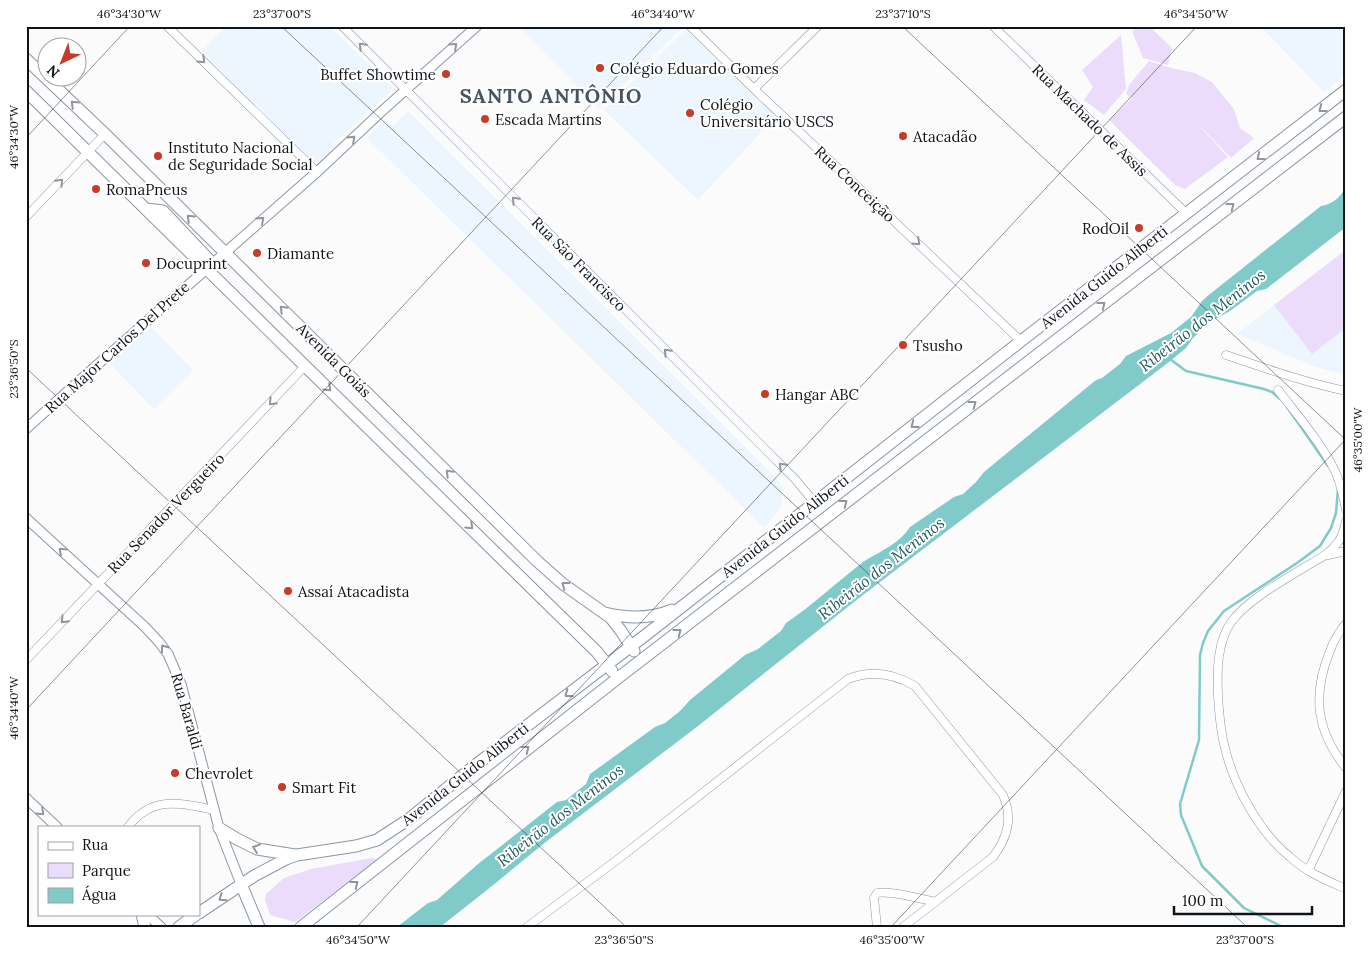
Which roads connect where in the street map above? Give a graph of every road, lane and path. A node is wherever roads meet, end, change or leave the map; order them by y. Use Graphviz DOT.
graph roads {
  1 [pos="167,26"];
  2 [pos="342,26"];
  3 [pos="477,26"];
  4 [pos="818,26"];
  5 [pos="993,26"];
  6 [pos="696,28"];
  7 [pos="26,59"];
  8 [pos="754,89"];
  9 [pos="406,90"];
  10 [pos="1346,90"];
  11 [pos="26,91"];
  12 [pos="1346,117"];
  13 [pos="1299,127"];
  14 [pos="105,134"];
  15 [pos="1305,148"];
  16 [pos="89,152"];
  17 [pos="317,172"];
  18 [pos="1187,214"];
  19 [pos="26,217"];
  20 [pos="225,252"];
  21 [pos="209,266"];
  22 [pos="1021,341"];
  23 [pos="1226,356"];
  24 [pos="305,366"];
  25 [pos="1278,390"];
  26 [pos="1346,391"];
  27 [pos="26,429"];
  28 [pos="815,502"];
  29 [pos="1346,510"];
  30 [pos="26,518"];
  31 [pos="1346,521"];
  32 [pos="806,533"];
  33 [pos="1346,551"];
  34 [pos="1324,556"];
  35 [pos="98,585"];
  36 [pos="685,604"];
  37 [pos="605,613"];
  38 [pos="1346,624"];
  39 [pos="631,646"];
  40 [pos="26,660"];
  41 [pos="639,662"];
  42 [pos="607,664"];
  43 [pos="618,678"];
  44 [pos="1346,768"];
  45 [pos="1346,791"];
  46 [pos="26,798"];
  47 [pos="214,810"];
  48 [pos="56,826"];
  49 [pos="129,826"];
  50 [pos="219,828"];
  51 [pos="297,856"];
  52 [pos="1308,871"];
  53 [pos="241,884"];
  54 [pos="1346,889"];
  55 [pos="936,902"];
  56 [pos="200,912"];
  57 [pos="317,915"];
  58 [pos="149,916"];
  59 [pos="195,916"];
  60 [pos="197,916"];
  61 [pos="161,927"];
  62 [pos="179,927"];
  63 [pos="191,927"];
  64 [pos="259,927"];
  65 [pos="301,927"];
  66 [pos="308,927"];
  67 [pos="527,927"];
  68 [pos="877,927"];
  69 [pos="903,927"];
  1 -- 17 [label="street, one-way"];
  9 -- 2 [label="street, Rua São Francisco, one-way"];
  9 -- 3 [label="street, Rua Major Carlos Del Prete, one-way"];
  4 -- 8 [label="street"];
  5 -- 18 [label="street, Rua Machado de Assis"];
  6 -- 8 [label="street, Rua Conceição"];
  14 -- 7 [label="main road, Avenida Goiás, one-way"];
  8 -- 22 [label="street, Rua Conceição, one-way"];
  17 -- 9 [label="street, Rua Major Carlos Del Prete, one-way"];
  28 -- 9 [label="street, Rua São Francisco, one-way"];
  10 -- 13 [label="main road, Avenida Guido Aliberti, one-way"];
  11 -- 16 [label="main road, Avenida Goiás"];
  12 -- 15 [label="main road, Avenida Guido Aliberti"];
  13 -- 15 [label="main road"];
  13 -- 18 [label="main road, Avenida Guido Aliberti, one-way"];
  14 -- 16 [label="street"];
  20 -- 14 [label="main road, Avenida Goiás, one-way"];
  32 -- 15 [label="main road, Avenida Guido Aliberti, one-way"];
  19 -- 16 [label="street, one-way"];
  16 -- 21 [label="main road, Avenida Goiás"];
  20 -- 17 [label="street, Rua Major Carlos Del Prete, one-way"];
  18 -- 22 [label="main road, Avenida Guido Aliberti"];
  20 -- 21 [label="street, Rua Major Carlos Del Prete"];
  37 -- 20 [label="main road, Avenida Goiás, one-way"];
  21 -- 24 [label="main road, Avenida Goiás"];
  21 -- 27 [label="street, Rua Major Carlos Del Prete"];
  22 -- 28 [label="main road, Avenida Guido Aliberti, one-way"];
  23 -- 26 [label="street"];
  24 -- 35 [label="street, Rua Senador Vergueiro, one-way"];
  24 -- 42 [label="main road, Avenida Goiás, one-way"];
  25 -- 29 [label="street"];
  28 -- 32 [label="main road"];
  28 -- 36 [label="main road, Avenida Guido Aliberti"];
  35 -- 30 [label="street, Rua Baraldi, one-way"];
  31 -- 34 [label="street"];
  41 -- 32 [label="main road, Avenida Guido Aliberti, one-way"];
  33 -- 34 [label="street"];
  34 -- 52 [label="street"];
  35 -- 40 [label="street, Rua Senador Vergueiro, one-way"];
  47 -- 35 [label="street, Rua Baraldi, one-way"];
  36 -- 37 [label="main road"];
  36 -- 39 [label="main road, Avenida Guido Aliberti"];
  37 -- 39 [label="main road, Avenida Goiás"];
  38 -- 44 [label="street"];
  39 -- 41 [label="main road, Avenida Goiás"];
  39 -- 42 [label="main road, Avenida Guido Aliberti"];
  41 -- 43 [label="main road, Avenida Guido Aliberti"];
  42 -- 43 [label="main road, Avenida Goiás"];
  42 -- 51 [label="main road, Avenida Guido Aliberti, one-way"];
  57 -- 43 [label="main road, Avenida Guido Aliberti, one-way"];
  45 -- 52 [label="street"];
  46 -- 48 [label="street, one-way"];
  47 -- 49 [label="street"];
  47 -- 50 [label="street, Rua Baraldi"];
  51 -- 50 [label="main road, one-way"];
  50 -- 53 [label="street, Rua Baraldi"];
  51 -- 53 [label="main road, Avenida Guido Aliberti"];
  52 -- 54 [label="street"];
  53 -- 56 [label="main road, Avenida Guido Aliberti, one-way"];
  53 -- 64 [label="main road, Rua Baraldi"];
  55 -- 67 [label="street"];
  55 -- 68 [label="street"];
  55 -- 69 [label="street"];
  57 -- 65 [label="main road, Avenida Guido Aliberti"];
  57 -- 66 [label="main road"];
  58 -- 61 [label="street"];
  59 -- 62 [label="main road, Avenida Guido Aliberti"];
  60 -- 63 [label="main road"];
}
